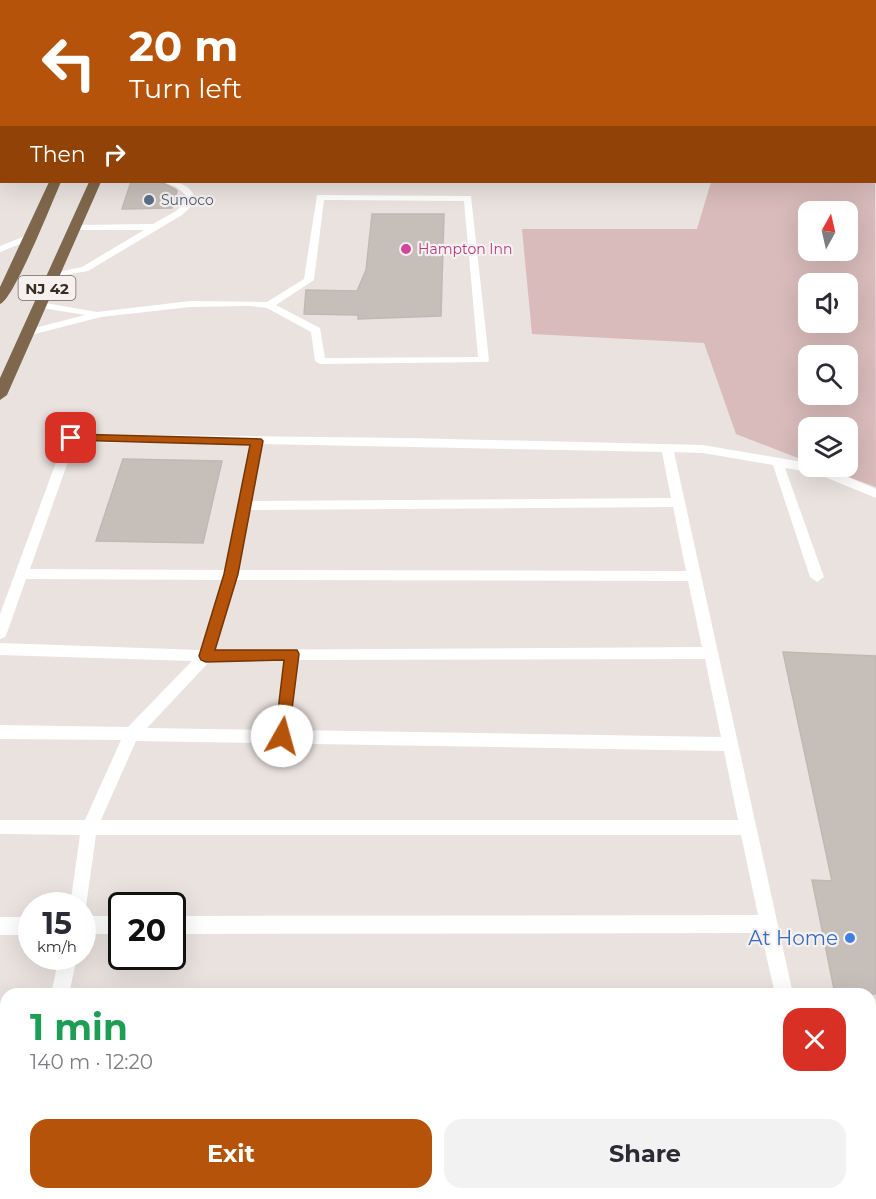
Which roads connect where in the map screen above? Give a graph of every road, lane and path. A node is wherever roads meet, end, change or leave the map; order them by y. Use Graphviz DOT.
graph roads {
  1 [pos="55,183"];
  2 [pos="95,183"];
  3 [pos="171,183"];
  4 [pos="74,227"];
  5 [pos="155,227"];
  6 [pos="30,237"];
  7 [pos="0,249"];
  8 [pos="52,276"];
  9 [pos="0,300"];
  10 [pos="40,305"];
  11 [pos="269,305"];
  12 [pos="101,314"];
  13 [pos="27,333"];
  14 [pos="0,394"];
  15 [pos="257,441"];
  16 [pos="667,449"];
  17 [pos="777,461"];
  18 [pos="876,494"];
  19 [pos="678,502"];
  20 [pos="244,506"];
  21 [pos="21,574"];
  22 [pos="231,574"];
  23 [pos="694,576"];
  24 [pos="817,577"];
  25 [pos="0,633"];
  26 [pos="0,649"];
  27 [pos="710,653"];
  28 [pos="292,654"];
  29 [pos="206,656"];
  30 [pos="0,732"];
  31 [pos="131,734"];
  32 [pos="282,736"];
  33 [pos="730,744"];
  34 [pos="0,827"];
  35 [pos="89,828"];
  36 [pos="748,828"];
  37 [pos="80,892"];
  38 [pos="768,924"];
  39 [pos="186,925"];
  40 [pos="0,926"];
  41 [pos="18,926"];
  42 [pos="65,970"];
  43 [pos="61,988"];
  44 [pos="783,988"];
  1 -- 6 [label="highway, NJ 42"];
  2 -- 4 [label="highway, NJ 42"];
  3 -- 5 [label="lane"];
  4 -- 5 [label="lane"];
  4 -- 8 [label="highway, NJ 42"];
  5 -- 8 [label="lane"];
  6 -- 7 [label="lane"];
  6 -- 9 [label="highway, NJ 42"];
  8 -- 10 [label="highway, NJ 42"];
  10 -- 12 [label="lane"];
  10 -- 13 [label="highway, NJ 42"];
  11 -- 11 [label="lane"];
  11 -- 12 [label="lane"];
  12 -- 13 [label="lane"];
  13 -- 14 [label="highway, NJ 42"];
  15 -- 16 [label="lane"];
  15 -- 20 [label="lane"];
  15 -- 21 [label="lane"];
  16 -- 17 [label="lane"];
  16 -- 19 [label="lane"];
  17 -- 18 [label="lane"];
  17 -- 24 [label="lane"];
  19 -- 20 [label="lane"];
  19 -- 23 [label="lane"];
  20 -- 22 [label="lane"];
  21 -- 22 [label="lane"];
  21 -- 25 [label="lane"];
  22 -- 23 [label="lane"];
  22 -- 29 [label="lane"];
  23 -- 27 [label="lane"];
  26 -- 29 [label="lane"];
  27 -- 28 [label="lane"];
  27 -- 33 [label="lane"];
  28 -- 29 [label="lane"];
  28 -- 32 [label="lane"];
  29 -- 31 [label="lane"];
  30 -- 31 [label="lane"];
  31 -- 32 [label="lane"];
  31 -- 35 [label="lane"];
  32 -- 33 [label="lane"];
  33 -- 36 [label="lane"];
  34 -- 35 [label="lane"];
  35 -- 36 [label="lane"];
  35 -- 37 [label="lane"];
  36 -- 38 [label="lane"];
  38 -- 39 [label="lane"];
  38 -- 44 [label="lane"];
  40 -- 41 [label="lane"];
  42 -- 43 [label="lane"];
}
